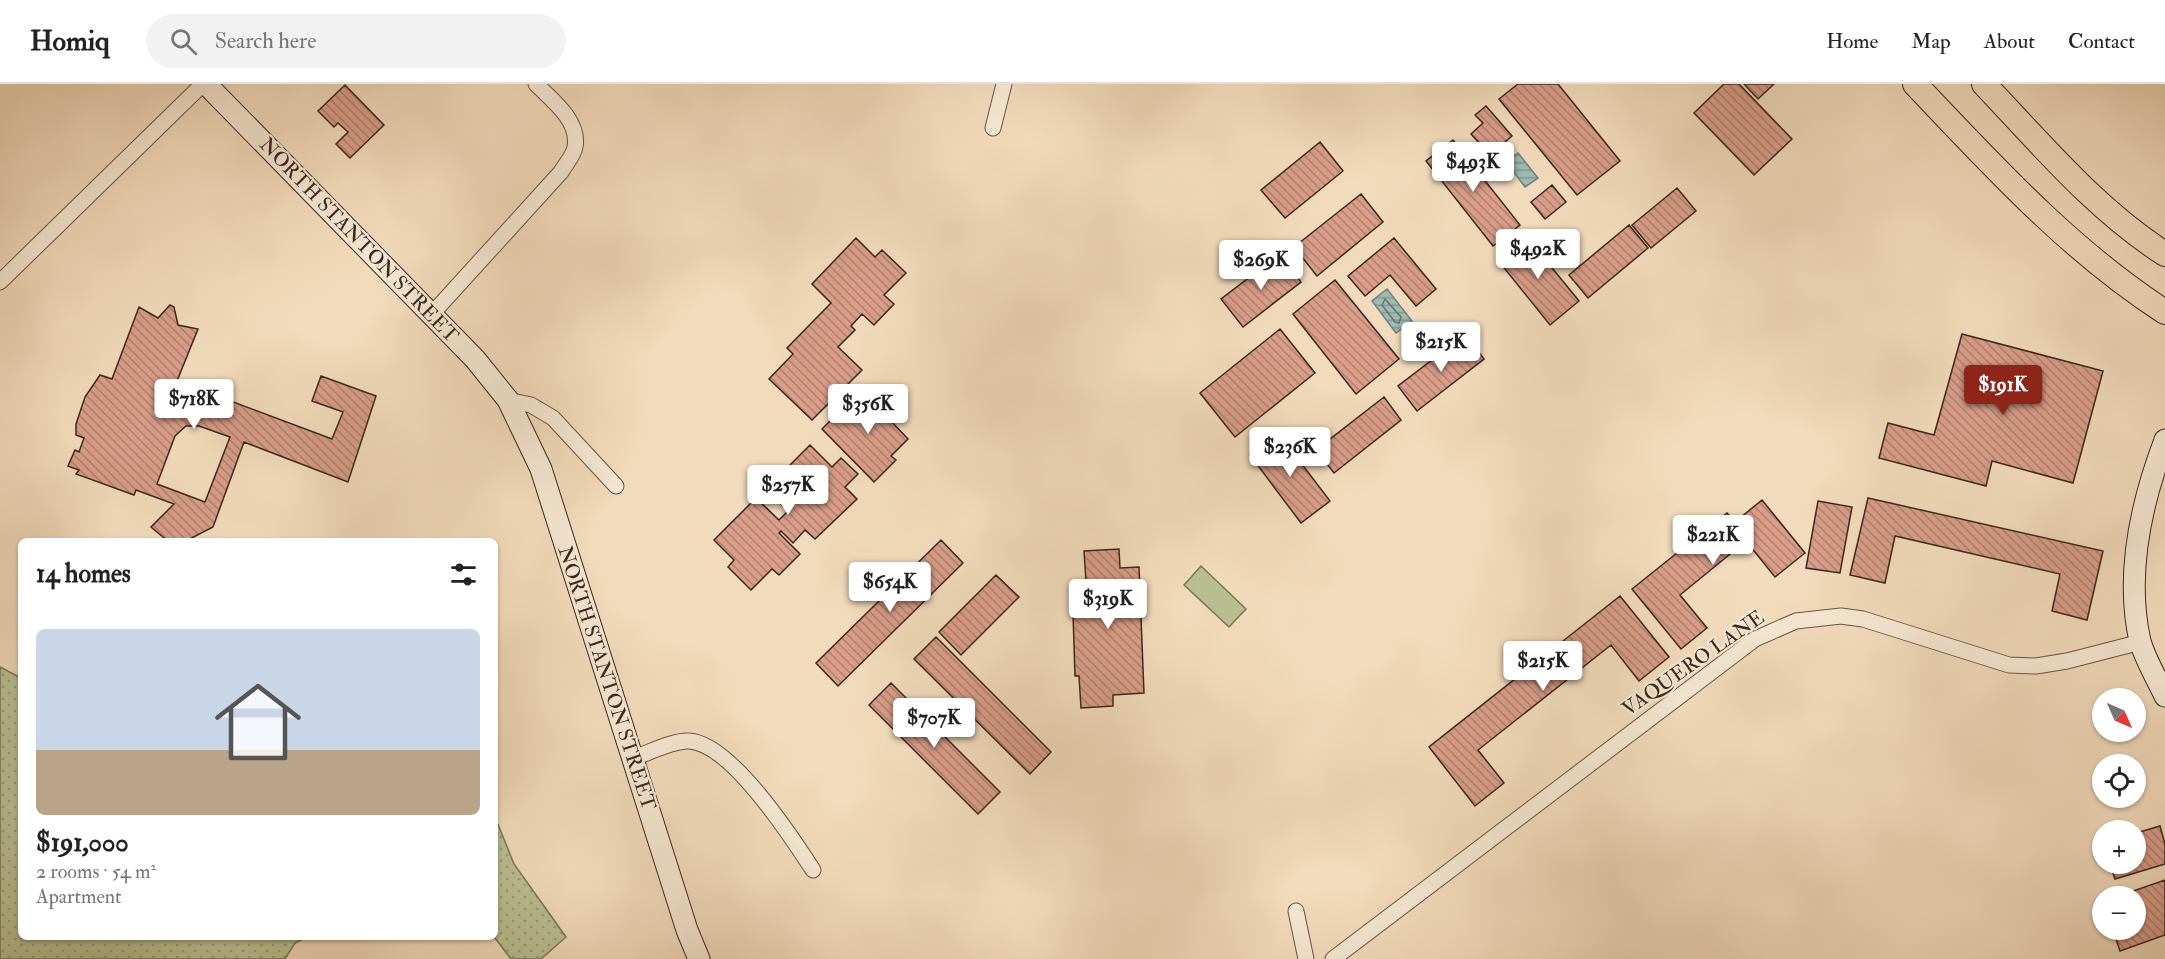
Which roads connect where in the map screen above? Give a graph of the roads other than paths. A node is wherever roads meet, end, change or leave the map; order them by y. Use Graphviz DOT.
graph roads {
  1 [pos="204,84"];
  2 [pos="536,84"];
  3 [pos="1004,84"];
  4 [pos="1915,84"];
  5 [pos="1984,84"];
  6 [pos="993,128"];
  7 [pos="2165,254"];
  8 [pos="0,282"];
  9 [pos="2165,312"];
  10 [pos="431,315"];
  11 [pos="508,400"];
  12 [pos="2165,440"];
  13 [pos="616,486"];
  14 [pos="2141,642"];
  15 [pos="2165,696"];
  16 [pos="633,758"];
  17 [pos="813,870"];
  18 [pos="1296,911"];
  19 [pos="699,959"];
  20 [pos="1306,959"];
  21 [pos="1334,959"];
  1 -- 8 [label="street"];
  1 -- 10 [label="street, NORTH STANTON STREET"];
  2 -- 10 [label="street"];
  3 -- 6 [label="street"];
  4 -- 9 [label="main road"];
  5 -- 7 [label="main road"];
  10 -- 11 [label="street, NORTH STANTON STREET"];
  11 -- 13 [label="street"];
  11 -- 16 [label="street, NORTH STANTON STREET"];
  12 -- 14 [label="street"];
  14 -- 15 [label="street"];
  14 -- 21 [label="street, VAQUERO LANE"];
  16 -- 17 [label="street"];
  16 -- 19 [label="street, NORTH STANTON STREET"];
  18 -- 20 [label="street"];
}
